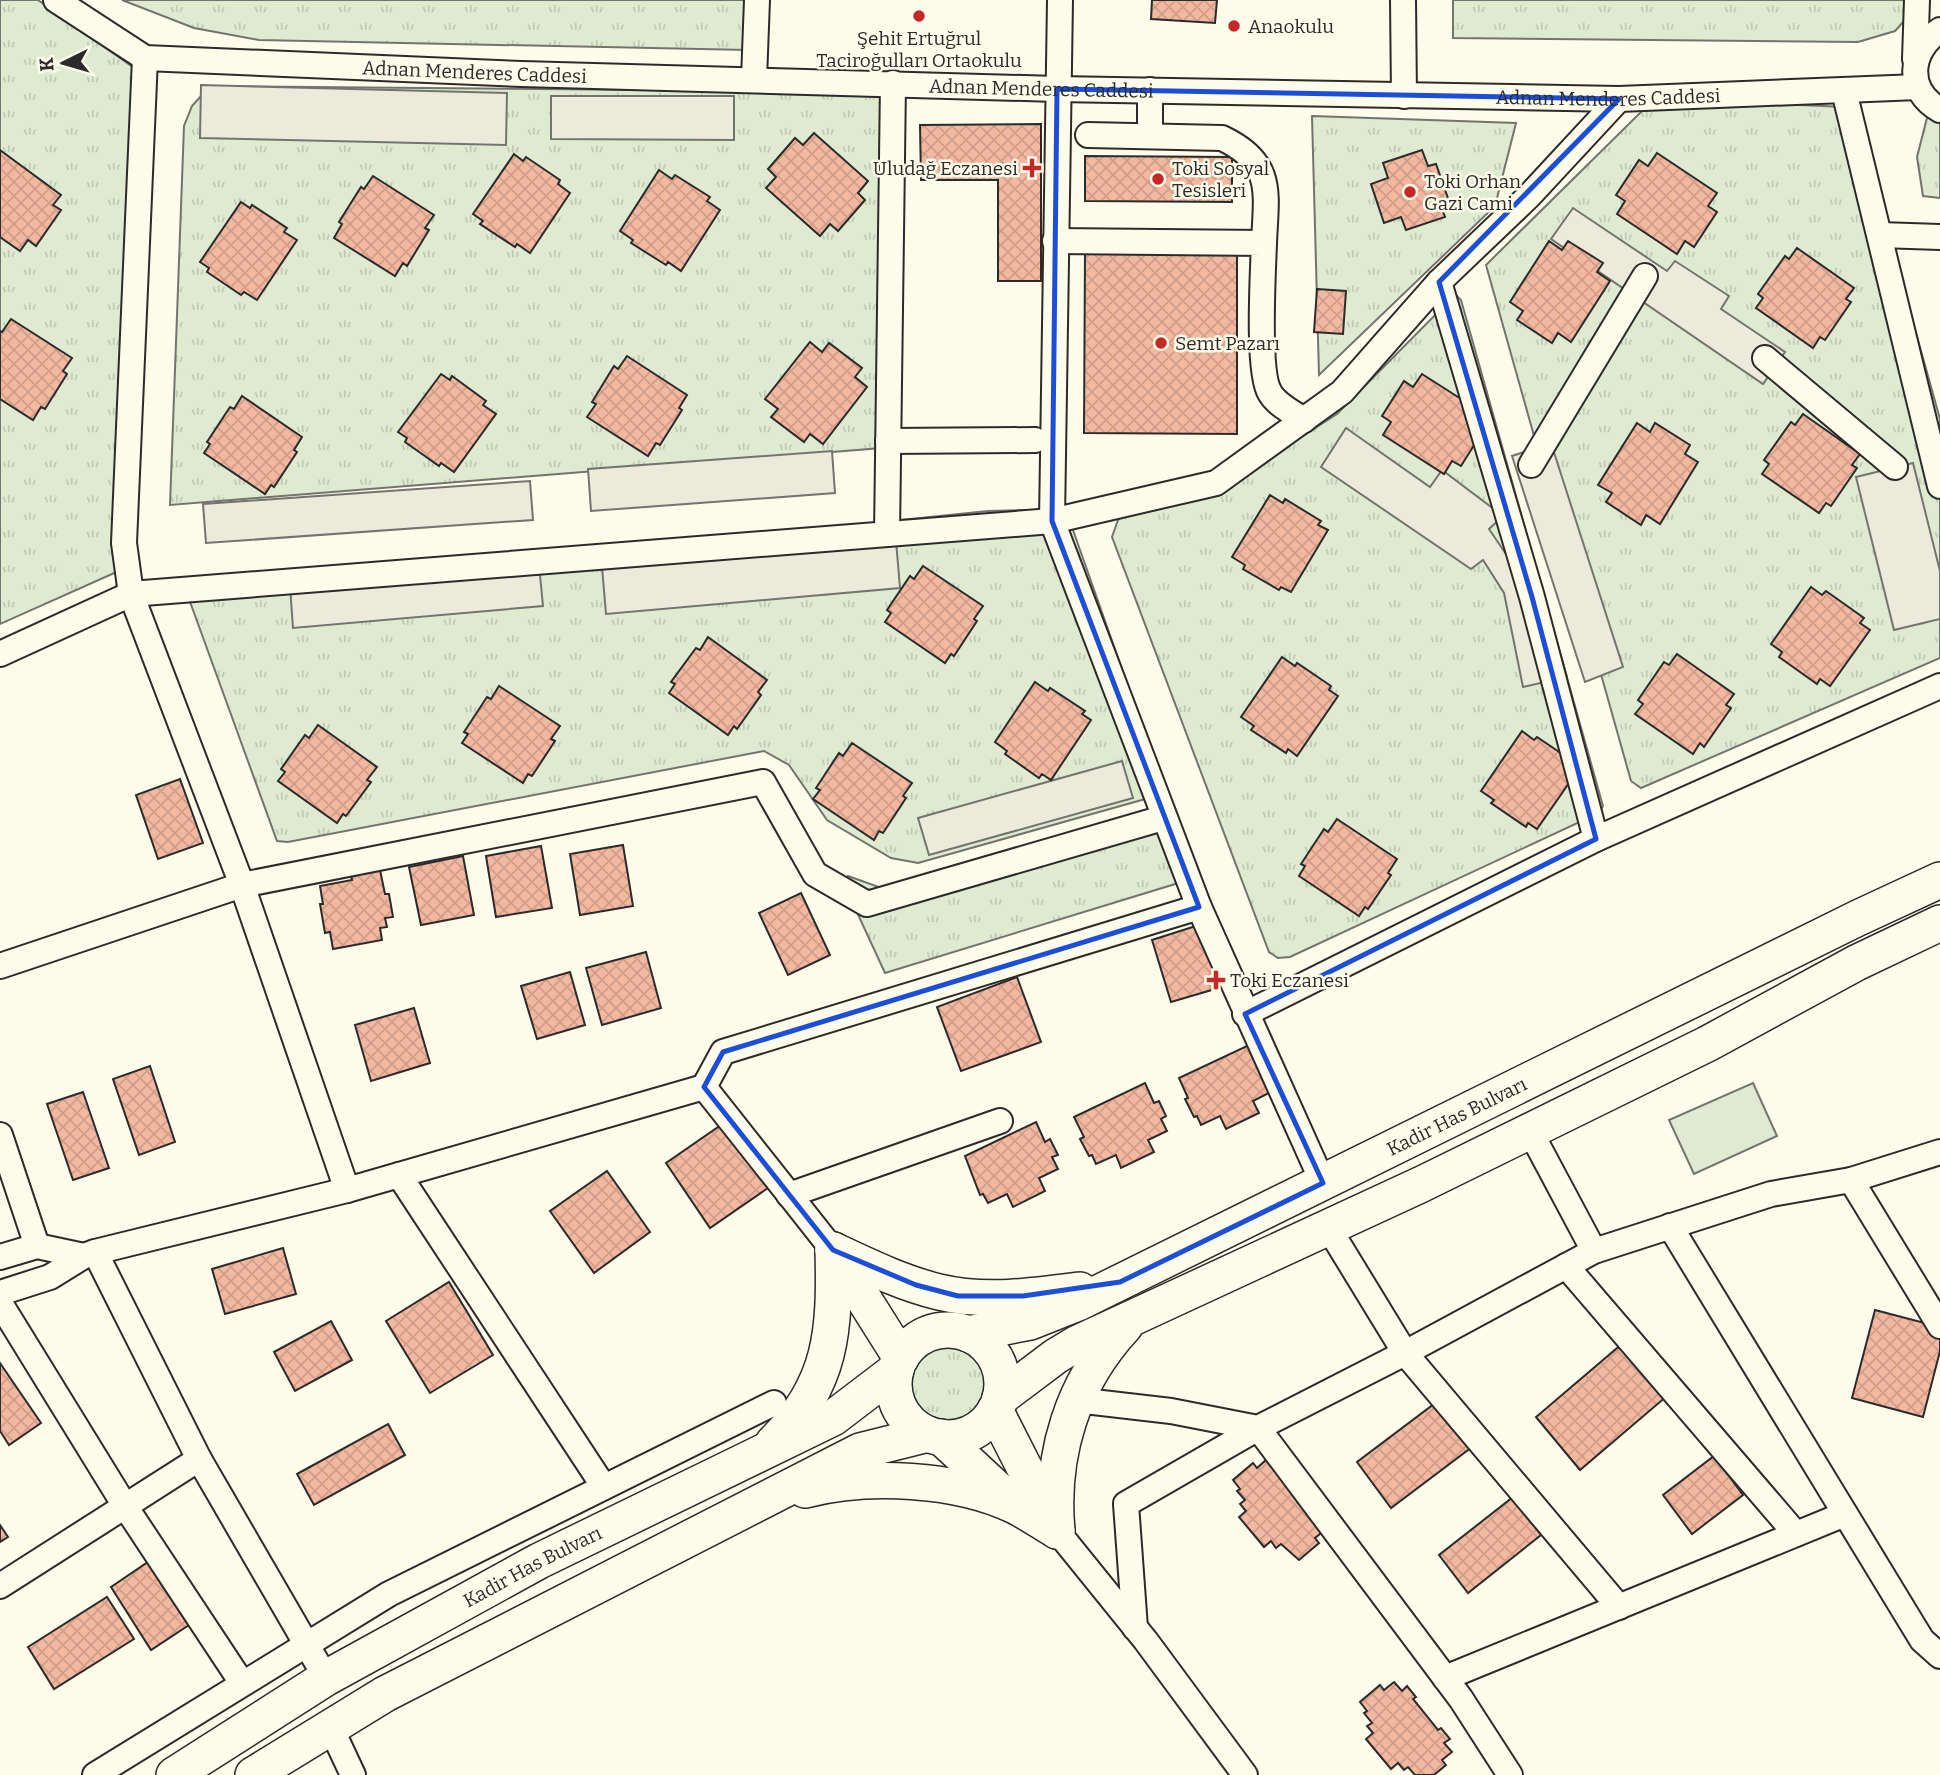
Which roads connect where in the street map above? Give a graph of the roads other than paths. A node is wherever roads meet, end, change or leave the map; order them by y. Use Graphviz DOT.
graph roads {
  1 [pos="56,0"];
  2 [pos="757,0"];
  3 [pos="1060,0"];
  4 [pos="1403,0"];
  5 [pos="1917,0"];
  6 [pos="1940,30"];
  7 [pos="145,58"];
  8 [pos="1917,77"];
  9 [pos="754,79"];
  10 [pos="892,83"];
  11 [pos="1057,89"];
  12 [pos="1150,90"];
  13 [pos="1844,91"];
  14 [pos="1404,96"];
  15 [pos="1619,99"];
  16 [pos="1940,110"];
  17 [pos="1088,135"];
  18 [pos="1150,136"];
  19 [pos="1880,235"];
  20 [pos="1940,237"];
  21 [pos="1055,241"];
  22 [pos="1264,243"];
  23 [pos="1646,276"];
  24 [pos="1439,282"];
  25 [pos="1765,358"];
  26 [pos="1304,420"];
  27 [pos="1035,440"];
  28 [pos="888,441"];
  29 [pos="1531,464"];
  30 [pos="1895,467"];
  31 [pos="1940,486"];
  32 [pos="1052,521"];
  33 [pos="887,534"];
  34 [pos="131,594"];
  35 [pos="0,654"];
  36 [pos="1940,686"];
  37 [pos="1163,818"];
  38 [pos="1596,839"];
  39 [pos="1940,880"];
  40 [pos="242,886"];
  41 [pos="1199,907"];
  42 [pos="1940,923"];
  43 [pos="0,966"];
  44 [pos="1245,1014"];
  45 [pos="704,1087"];
  46 [pos="1000,1121"];
  47 [pos="1530,1131"];
  48 [pos="0,1135"];
  49 [pos="1940,1152"];
  50 [pos="400,1175"];
  51 [pos="1851,1180"];
  52 [pos="1323,1183"];
  53 [pos="347,1191"];
  54 [pos="789,1195"];
  55 [pos="1670,1226"];
  56 [pos="1328,1227"];
  57 [pos="37,1246"];
  58 [pos="833,1250"];
  59 [pos="1594,1251"];
  60 [pos="90,1254"];
  61 [pos="0,1256"];
  62 [pos="1566,1266"];
  63 [pos="1120,1282"];
  64 [pos="0,1293"];
  65 [pos="0,1303"];
  66 [pos="1131,1318"];
  67 [pos="1940,1326"];
  68 [pos="956,1332"];
  69 [pos="1405,1353"];
  70 [pos="899,1364"];
  71 [pos="1076,1400"];
  72 [pos="774,1403"];
  73 [pos="998,1404"];
  74 [pos="1258,1428"];
  75 [pos="935,1436"];
  76 [pos="758,1455"];
  77 [pos="199,1459"];
  78 [pos="594,1492"];
  79 [pos="754,1505"];
  80 [pos="1014,1505"];
  81 [pos="125,1506"];
  82 [pos="1845,1514"];
  83 [pos="605,1529"];
  84 [pos="1056,1531"];
  85 [pos="1796,1534"];
  86 [pos="0,1586"];
  87 [pos="1619,1606"];
  88 [pos="1135,1628"];
  89 [pos="306,1645"];
  90 [pos="1940,1656"];
  91 [pos="326,1678"];
  92 [pos="1445,1678"];
  93 [pos="242,1683"];
  94 [pos="331,1728"];
  95 [pos="95,1775"];
  96 [pos="174,1775"];
  97 [pos="253,1775"];
  98 [pos="353,1775"];
  99 [pos="1245,1775"];
  100 [pos="1510,1775"];
  1 -- 7 [label="street"];
  2 -- 9 [label="street"];
  3 -- 11 [label="street"];
  4 -- 14 [label="street"];
  5 -- 8 [label="street"];
  6 -- 8 [label="street"];
  7 -- 9 [label="street, Adnan Menderes Caddesi"];
  7 -- 34 [label="street"];
  8 -- 13 [label="street, Adnan Menderes Caddesi"];
  8 -- 16 [label="street"];
  9 -- 10 [label="street, Adnan Menderes Caddesi"];
  10 -- 11 [label="street, Adnan Menderes Caddesi"];
  10 -- 28 [label="street"];
  11 -- 12 [label="street, Adnan Menderes Caddesi"];
  11 -- 21 [label="street"];
  12 -- 14 [label="street, Adnan Menderes Caddesi"];
  12 -- 18 [label="street"];
  13 -- 15 [label="street, Adnan Menderes Caddesi"];
  13 -- 19 [label="street"];
  14 -- 15 [label="street, Adnan Menderes Caddesi"];
  15 -- 24 [label="street"];
  17 -- 18 [label="street"];
  18 -- 22 [label="street"];
  19 -- 20 [label="street"];
  19 -- 31 [label="street"];
  21 -- 22 [label="street"];
  21 -- 32 [label="street"];
  22 -- 26 [label="street"];
  23 -- 29 [label="street"];
  24 -- 26 [label="street"];
  24 -- 38 [label="street"];
  25 -- 30 [label="street"];
  26 -- 32 [label="street"];
  27 -- 28 [label="street"];
  28 -- 33 [label="street"];
  32 -- 33 [label="street"];
  32 -- 37 [label="street"];
  33 -- 34 [label="street"];
  34 -- 35 [label="street"];
  34 -- 40 [label="street"];
  36 -- 38 [label="street"];
  37 -- 40 [label="street"];
  37 -- 41 [label="street"];
  38 -- 44 [label="street"];
  39 -- 52 [label="highway, Kadir Has Bulvarı"];
  40 -- 43 [label="street"];
  40 -- 53 [label="street"];
  41 -- 44 [label="street"];
  41 -- 45 [label="street"];
  42 -- 47 [label="highway"];
  44 -- 52 [label="street"];
  45 -- 50 [label="street"];
  45 -- 54 [label="street"];
  46 -- 54 [label="street"];
  47 -- 56 [label="highway"];
  47 -- 59 [label="street"];
  48 -- 57 [label="street"];
  49 -- 51 [label="street"];
  50 -- 53 [label="street"];
  50 -- 78 [label="street"];
  51 -- 55 [label="street"];
  51 -- 67 [label="street"];
  52 -- 63 [label="highway, Kadir Has Bulvarı"];
  53 -- 60 [label="street"];
  54 -- 58 [label="street"];
  55 -- 59 [label="street"];
  55 -- 82 [label="street"];
  56 -- 66 [label="highway"];
  56 -- 69 [label="street"];
  57 -- 60 [label="street"];
  57 -- 61 [label="street"];
  58 -- 63 [label="highway"];
  58 -- 68 [label="highway"];
  58 -- 70 [label="highway"];
  58 -- 76 [label="highway"];
  59 -- 62 [label="street"];
  60 -- 64 [label="street"];
  60 -- 77 [label="street"];
  62 -- 69 [label="street"];
  62 -- 85 [label="street"];
  63 -- 68 [label="highway, Kadir Has Bulvarı"];
  65 -- 81 [label="street"];
  66 -- 71 [label="highway"];
  66 -- 73 [label="highway"];
  68 -- 70 [label="highway"];
  68 -- 73 [label="highway"];
  69 -- 74 [label="street"];
  69 -- 87 [label="street"];
  70 -- 75 [label="highway"];
  70 -- 76 [label="highway, Kadir Has Bulvarı"];
  71 -- 74 [label="street"];
  71 -- 84 [label="highway"];
  72 -- 78 [label="street"];
  73 -- 75 [label="highway"];
  73 -- 84 [label="highway"];
  74 -- 88 [label="street"];
  74 -- 92 [label="street"];
  75 -- 79 [label="highway"];
  75 -- 80 [label="highway"];
  76 -- 83 [label="highway, Kadir Has Bulvarı"];
  77 -- 81 [label="street"];
  77 -- 89 [label="street"];
  78 -- 83 [label="street"];
  78 -- 89 [label="street"];
  79 -- 80 [label="highway"];
  79 -- 94 [label="highway"];
  80 -- 84 [label="highway"];
  81 -- 86 [label="street"];
  81 -- 93 [label="street"];
  82 -- 85 [label="street"];
  82 -- 90 [label="street"];
  83 -- 91 [label="highway, Kadir Has Bulvarı"];
  84 -- 88 [label="street"];
  85 -- 87 [label="street"];
  87 -- 92 [label="street"];
  88 -- 99 [label="street"];
  89 -- 91 [label="street"];
  89 -- 93 [label="street"];
  91 -- 96 [label="highway, Kadir Has Bulvarı"];
  92 -- 100 [label="street"];
  93 -- 95 [label="street"];
  94 -- 97 [label="highway"];
  94 -- 98 [label="street"];
}
